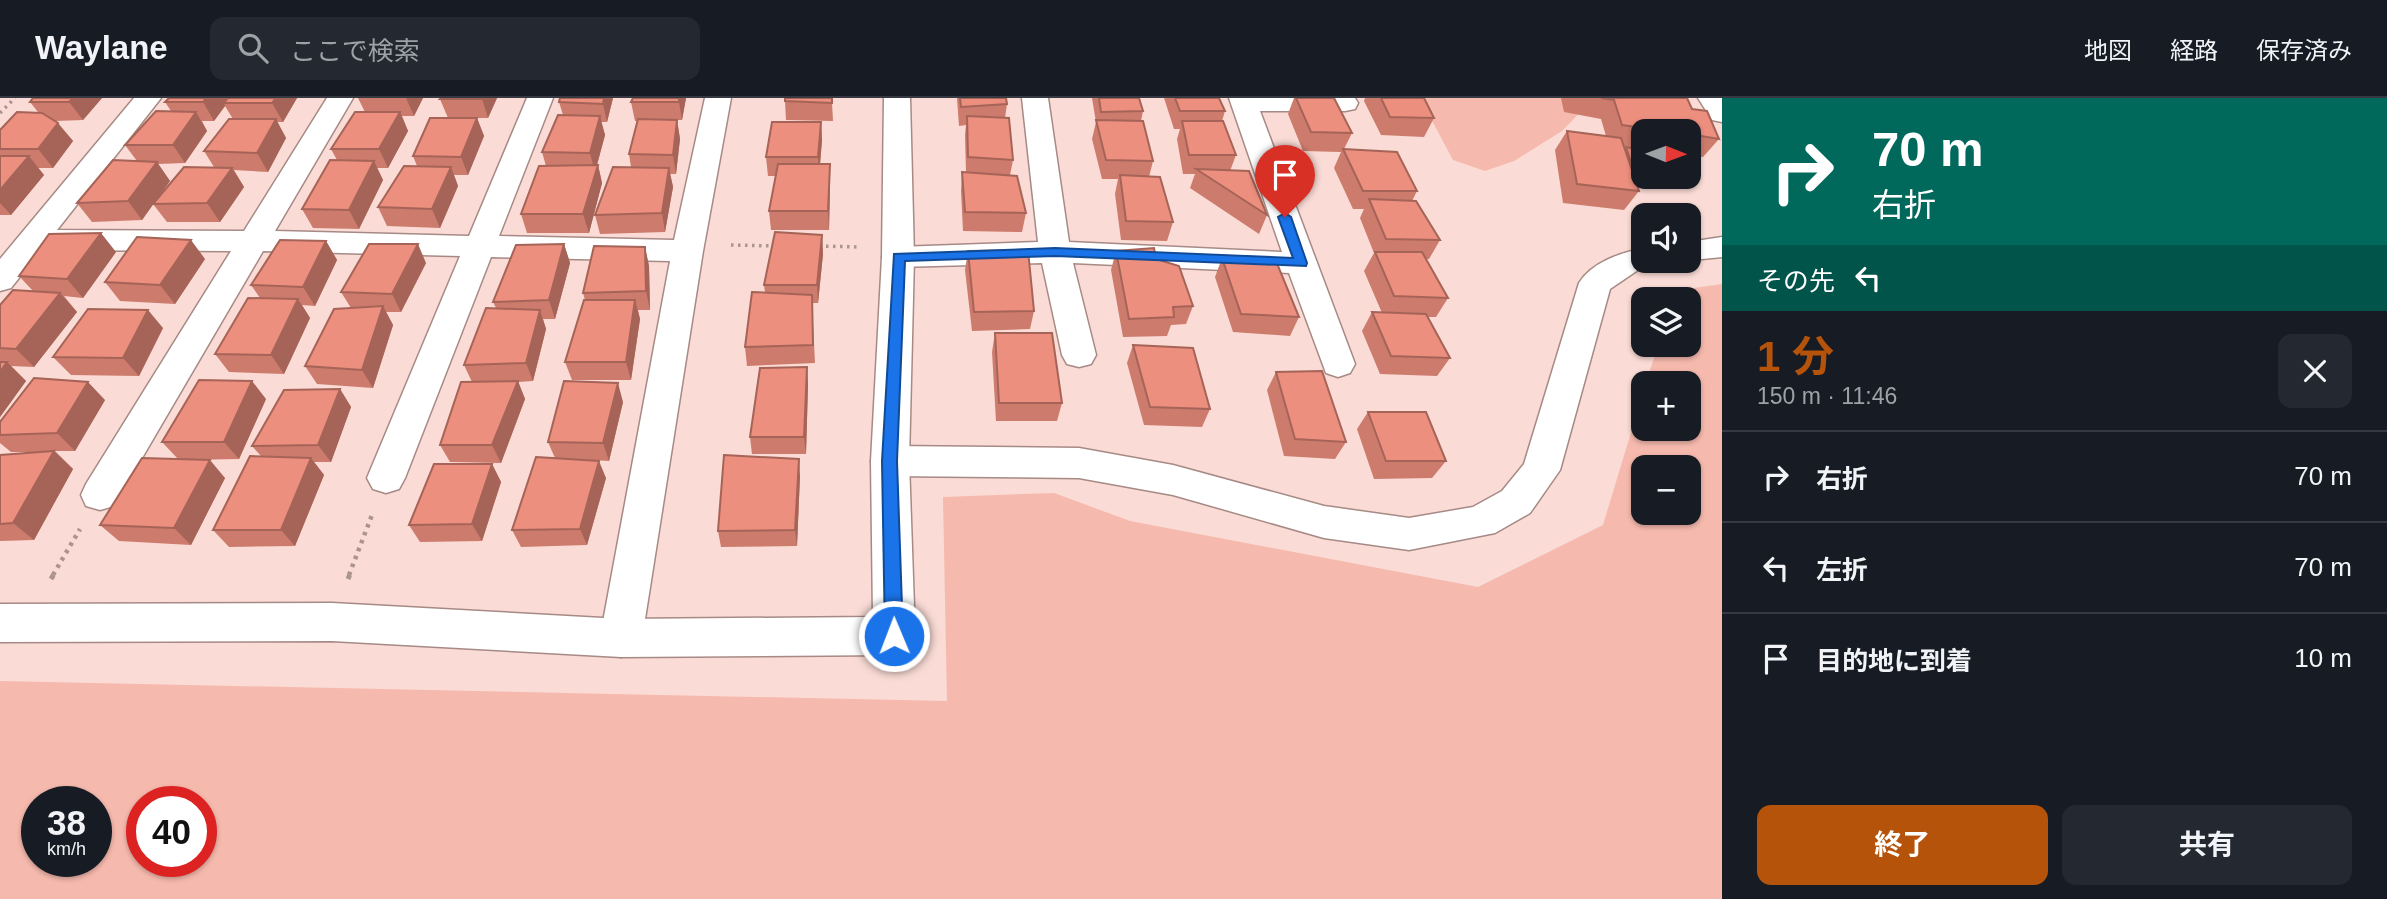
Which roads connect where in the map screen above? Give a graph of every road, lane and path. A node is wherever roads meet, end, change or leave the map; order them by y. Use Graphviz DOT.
graph roads {
  1 [pos="15,98"];
  2 [pos="148,98"];
  3 [pos="340,98"];
  4 [pos="540,98"];
  5 [pos="718,98"];
  6 [pos="897,98"];
  7 [pos="1035,98"];
  8 [pos="1711,98"];
  9 [pos="1243,100"];
  10 [pos="1345,103"];
  11 [pos="0,113"];
  12 [pos="1722,114"];
  13 [pos="33,240"];
  14 [pos="253,241"];
  15 [pos="786,246"];
  16 [pos="814,246"];
  17 [pos="1722,247"];
  18 [pos="481,248"];
  19 [pos="688,248"];
  20 [pos="1701,250"];
  21 [pos="898,252"];
  22 [pos="1055,252"];
  23 [pos="1631,261"];
  24 [pos="1301,263"];
  25 [pos="0,281"];
  26 [pos="1079,355"];
  27 [pos="1338,364"];
  28 [pos="890,461"];
  29 [pos="386,478"];
  30 [pos="100,495"];
  31 [pos="332,622"];
  32 [pos="13,623"];
  33 [pos="621,638"];
  1 -- 11 [label="path"];
  2 -- 13 [label="street"];
  3 -- 14 [label="street"];
  4 -- 18 [label="street"];
  5 -- 19 [label="street"];
  6 -- 21 [label="street"];
  7 -- 22 [label="street"];
  8 -- 12 [label="street"];
  9 -- 10 [label="street"];
  9 -- 24 [label="street"];
  13 -- 14 [label="street"];
  13 -- 25 [label="street"];
  14 -- 18 [label="street"];
  14 -- 30 [label="street"];
  15 -- 19 [label="path"];
  16 -- 21 [label="path"];
  17 -- 20 [label="street"];
  18 -- 19 [label="street"];
  18 -- 29 [label="street"];
  19 -- 33 [label="street"];
  21 -- 22 [label="street"];
  21 -- 28 [label="street"];
  22 -- 24 [label="street"];
  22 -- 26 [label="street"];
  23 -- 28 [label="street"];
  24 -- 27 [label="street"];
  28 -- 33 [label="street"];
  29 -- 31 [label="path"];
  30 -- 32 [label="path"];
  31 -- 32 [label="street"];
  31 -- 33 [label="street"];
}
